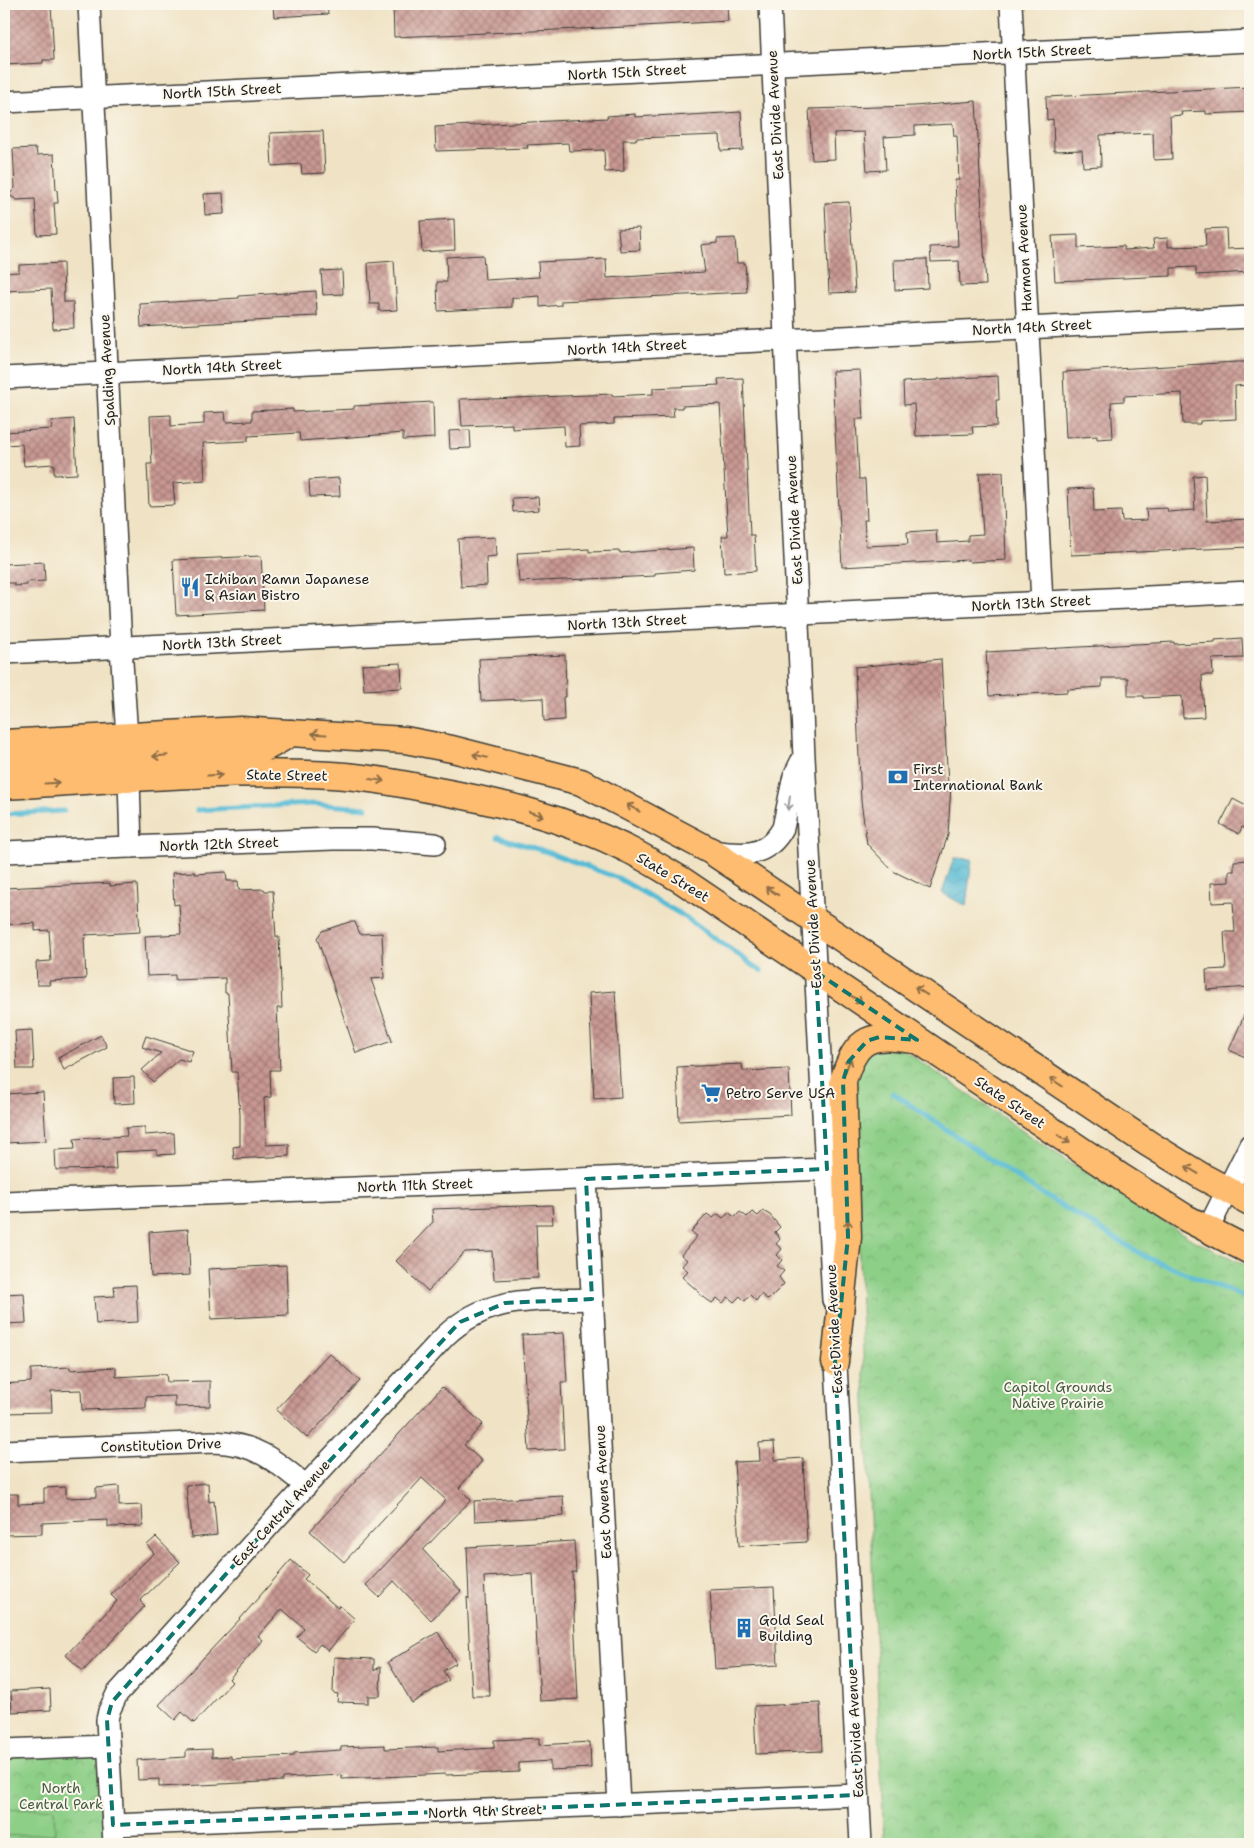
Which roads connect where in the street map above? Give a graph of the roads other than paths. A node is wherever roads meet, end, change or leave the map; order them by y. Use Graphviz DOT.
graph roads {
  1 [pos="89,4"];
  2 [pos="770,4"];
  3 [pos="1011,4"];
  4 [pos="1250,41"];
  5 [pos="1014,53"];
  6 [pos="773,65"];
  7 [pos="94,97"];
  8 [pos="4,102"];
  9 [pos="1250,317"];
  10 [pos="1028,327"];
  11 [pos="786,339"];
  12 [pos="107,373"];
  13 [pos="4,378"];
  14 [pos="1250,592"];
  15 [pos="1042,602"];
  16 [pos="798,615"];
  17 [pos="121,647"];
  18 [pos="4,653"];
  19 [pos="292,733"];
  20 [pos="127,737"];
  21 [pos="4,743"];
  22 [pos="804,757"];
  23 [pos="4,768"];
  24 [pos="129,779"];
  25 [pos="4,786"];
  26 [pos="434,844"];
  27 [pos="131,847"];
  28 [pos="711,851"];
  29 [pos="4,852"];
  30 [pos="813,918"];
  31 [pos="816,972"];
  32 [pos="917,1040"];
  33 [pos="1250,1145"];
  34 [pos="827,1169"];
  35 [pos="586,1179"];
  36 [pos="1239,1196"];
  37 [pos="4,1202"];
  38 [pos="1208,1229"];
  39 [pos="1250,1251"];
  40 [pos="592,1299"];
  41 [pos="835,1362"];
  42 [pos="4,1451"];
  43 [pos="306,1486"];
  44 [pos="108,1746"];
  45 [pos="4,1750"];
  46 [pos="858,1795"];
  47 [pos="619,1805"];
  48 [pos="113,1835"];
  49 [pos="861,1844"];
  1 -- 7 [label="street, Spalding Avenue"];
  2 -- 6 [label="street, East Divide Avenue"];
  3 -- 5 [label="street, Harmon Avenue"];
  4 -- 5 [label="street, North 15th Street"];
  5 -- 6 [label="street, North 15th Street"];
  5 -- 10 [label="street, Harmon Avenue"];
  6 -- 7 [label="street, North 15th Street"];
  6 -- 11 [label="street, East Divide Avenue"];
  7 -- 8 [label="street, North 15th Street"];
  7 -- 12 [label="street, Spalding Avenue"];
  9 -- 10 [label="street, North 14th Street"];
  10 -- 11 [label="street, North 14th Street"];
  10 -- 15 [label="street, Harmon Avenue"];
  11 -- 12 [label="street, North 14th Street"];
  11 -- 16 [label="street, East Divide Avenue"];
  12 -- 13 [label="street, North 14th Street"];
  12 -- 17 [label="street, Spalding Avenue"];
  14 -- 15 [label="street, North 13th Street"];
  15 -- 16 [label="street, North 13th Street"];
  16 -- 17 [label="street, North 13th Street"];
  16 -- 22 [label="street, East Divide Avenue"];
  17 -- 18 [label="street, North 13th Street"];
  17 -- 20 [label="street, Spalding Avenue"];
  19 -- 20 [label="main road"];
  19 -- 24 [label="main road, one-way"];
  28 -- 19 [label="main road, one-way"];
  20 -- 21 [label="main road"];
  20 -- 23 [label="main road"];
  22 -- 28 [label="street, one-way"];
  22 -- 30 [label="street, East Divide Avenue"];
  25 -- 24 [label="main road, State Street, one-way"];
  24 -- 27 [label="street"];
  24 -- 31 [label="main road, State Street, one-way"];
  26 -- 27 [label="street, North 12th Street"];
  27 -- 29 [label="street, North 12th Street"];
  30 -- 28 [label="main road, one-way"];
  30 -- 31 [label="street, East Divide Avenue"];
  36 -- 30 [label="main road, one-way"];
  31 -- 32 [label="main road, State Street, one-way"];
  31 -- 34 [label="street, East Divide Avenue"];
  32 -- 38 [label="main road, State Street, one-way"];
  41 -- 32 [label="main road, one-way"];
  33 -- 36 [label="street"];
  34 -- 35 [label="street, North 11th Street"];
  34 -- 41 [label="street, East Divide Avenue"];
  35 -- 37 [label="street, North 11th Street"];
  35 -- 40 [label="street, East Owens Avenue"];
  36 -- 38 [label="street"];
  38 -- 39 [label="main road, State Street"];
  40 -- 43 [label="street, East Central Avenue"];
  40 -- 47 [label="street, East Owens Avenue"];
  41 -- 46 [label="street, East Divide Avenue"];
  42 -- 43 [label="street, Constitution Drive"];
  43 -- 44 [label="street, East Central Avenue"];
  44 -- 45 [label="street"];
  44 -- 48 [label="street, East Central Avenue"];
  46 -- 47 [label="street, North 9th Street"];
  46 -- 49 [label="street, East Divide Avenue"];
  47 -- 48 [label="street, North 9th Street"];
}
